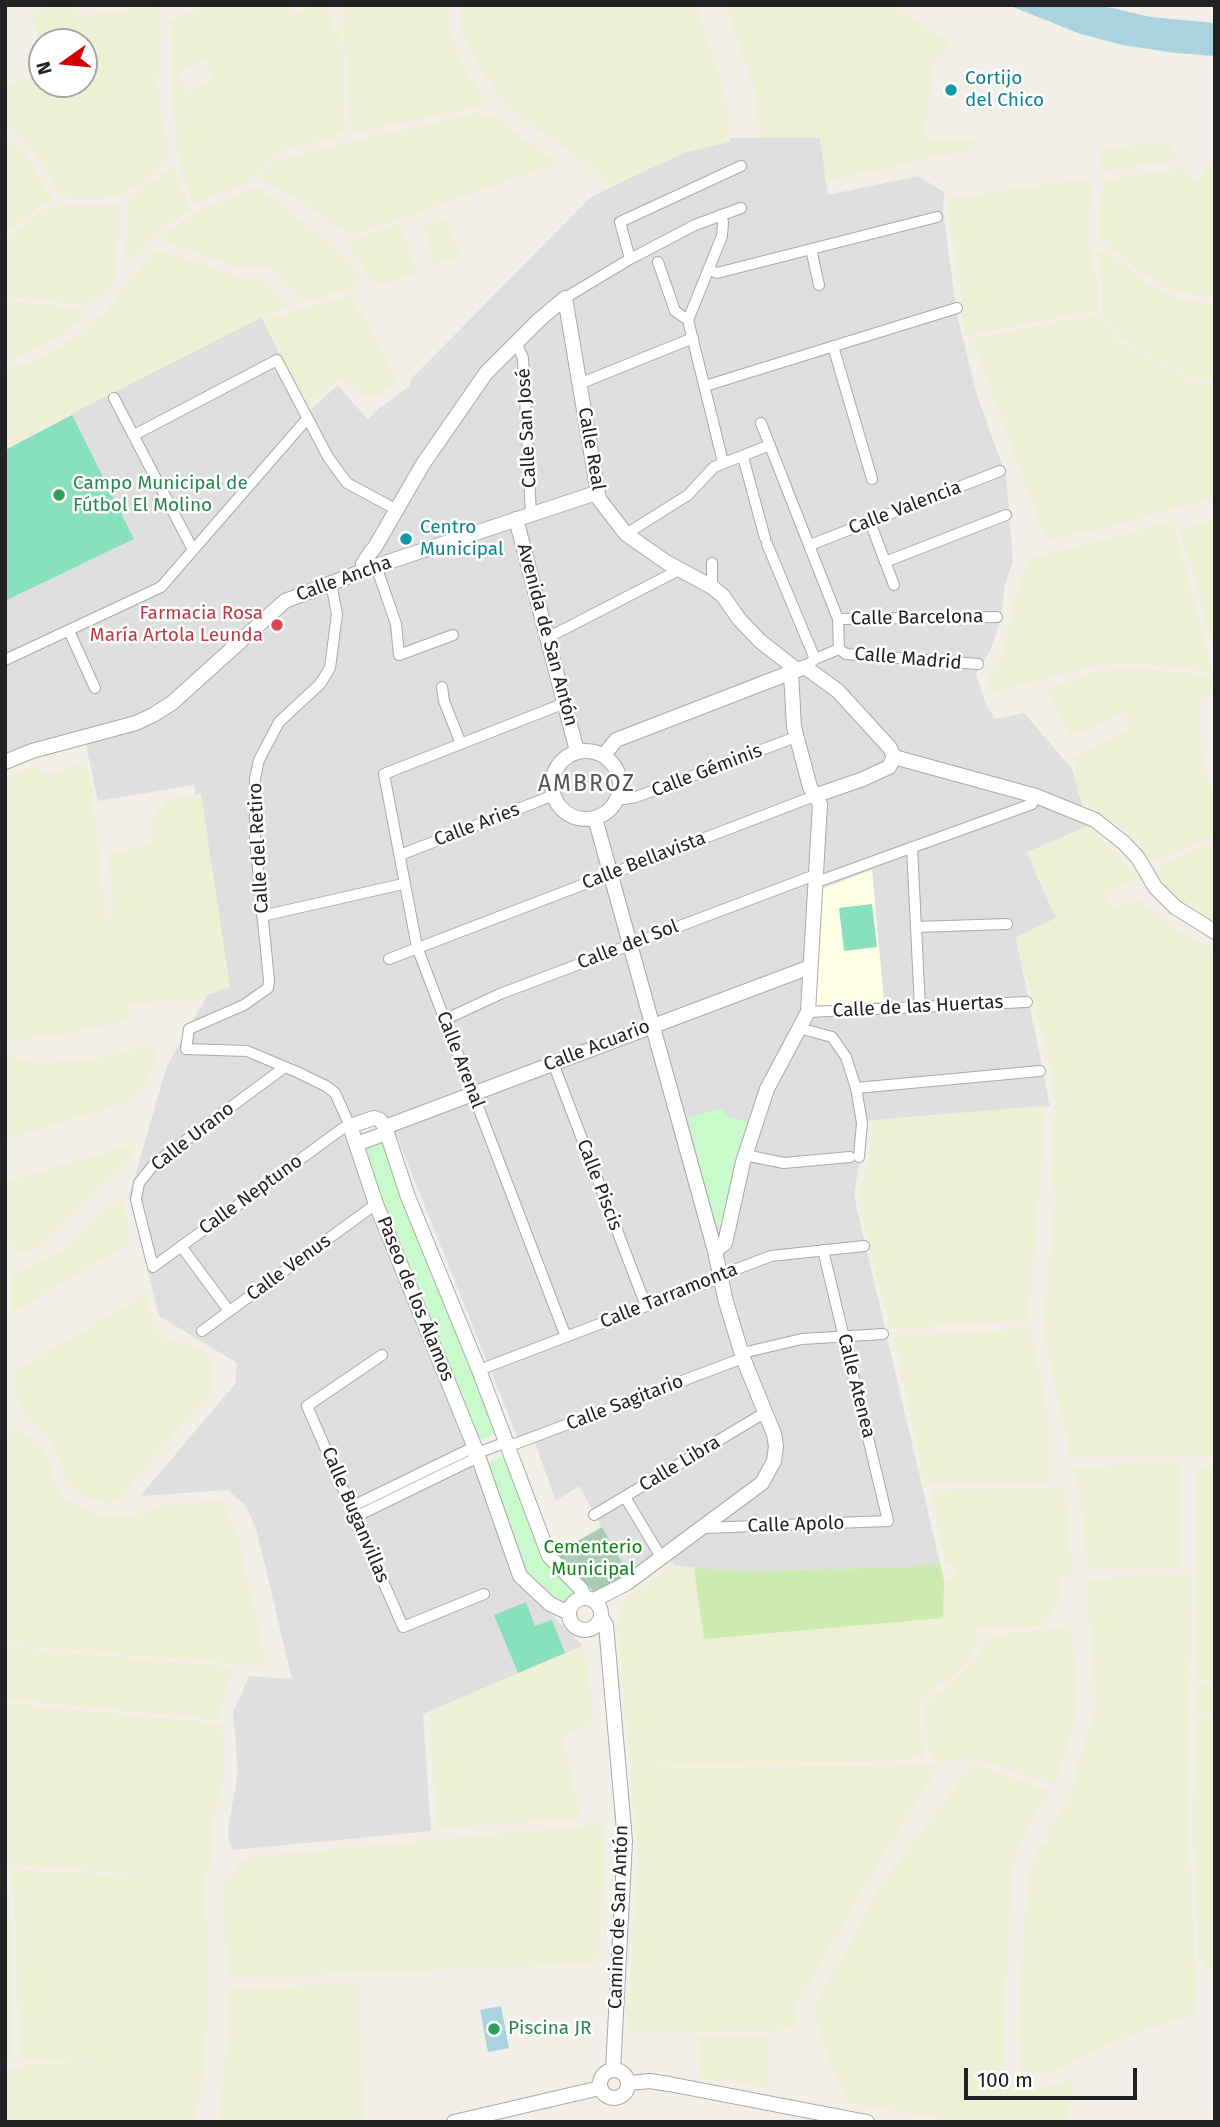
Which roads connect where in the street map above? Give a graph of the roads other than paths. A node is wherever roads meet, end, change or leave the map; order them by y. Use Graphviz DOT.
graph roads {
  1 [pos="741,166"];
  2 [pos="741,208"];
  3 [pos="720,215"];
  4 [pos="937,217"];
  5 [pos="811,249"];
  6 [pos="629,259"];
  7 [pos="658,262"];
  8 [pos="710,270"];
  9 [pos="819,285"];
  10 [pos="565,298"];
  11 [pos="957,308"];
  12 [pos="688,320"];
  13 [pos="693,338"];
  14 [pos="516,342"];
  15 [pos="833,346"];
  16 [pos="579,384"];
  17 [pos="705,386"];
  18 [pos="114,398"];
  19 [pos="307,419"];
  20 [pos="761,423"];
  21 [pos="134,435"];
  22 [pos="770,445"];
  23 [pos="743,457"];
  24 [pos="723,462"];
  25 [pos="1000,471"];
  26 [pos="872,479"];
  27 [pos="596,494"];
  28 [pos="397,509"];
  29 [pos="531,514"];
  30 [pos="1006,515"];
  31 [pos="516,519"];
  32 [pos="870,522"];
  33 [pos="626,534"];
  34 [pos="810,545"];
  35 [pos="193,550"];
  36 [pos="885,562"];
  37 [pos="712,563"];
  38 [pos="371,568"];
  39 [pos="679,570"];
  40 [pos="331,583"];
  41 [pos="894,585"];
  42 [pos="712,587"];
  43 [pos="997,617"];
  44 [pos="838,619"];
  45 [pos="69,631"];
  46 [pos="453,635"];
  47 [pos="547,638"];
  48 [pos="839,649"];
  49 [pos="5,660"];
  50 [pos="978,664"];
  51 [pos="802,667"];
  52 [pos="442,687"];
  53 [pos="95,688"];
  54 [pos="565,703"];
  55 [pos="796,737"];
  56 [pos="461,744"];
  57 [pos="578,751"];
  58 [pos="604,755"];
  59 [pos="894,757"];
  60 [pos="5,762"];
  61 [pos="554,795"];
  62 [pos="817,795"];
  63 [pos="1036,796"];
  64 [pos="617,800"];
  65 [pos="595,818"];
  66 [pos="912,847"];
  67 [pos="400,855"];
  68 [pos="609,874"];
  69 [pos="814,879"];
  70 [pos="403,884"];
  71 [pos="262,916"];
  72 [pos="1007,924"];
  73 [pos="916,927"];
  74 [pos="1215,932"];
  75 [pos="629,945"];
  76 [pos="417,947"];
  77 [pos="389,959"];
  78 [pos="810,967"];
  79 [pos="1027,1002"];
  80 [pos="920,1007"];
  81 [pos="808,1012"];
  82 [pos="444,1020"];
  83 [pos="653,1025"];
  84 [pos="799,1028"];
  85 [pos="553,1063"];
  86 [pos="285,1067"];
  87 [pos="1040,1071"];
  88 [pos="856,1088"];
  89 [pos="473,1094"];
  90 [pos="350,1126"];
  91 [pos="386,1130"];
  92 [pos="356,1143"];
  93 [pos="747,1151"];
  94 [pos="376,1204"];
  95 [pos="181,1246"];
  96 [pos="864,1246"];
  97 [pos="823,1250"];
  98 [pos="715,1251"];
  99 [pos="153,1267"];
  100 [pos="720,1275"];
  101 [pos="646,1306"];
  102 [pos="229,1311"];
  103 [pos="202,1331"];
  104 [pos="883,1334"];
  105 [pos="843,1335"];
  106 [pos="566,1338"];
  107 [pos="382,1355"];
  108 [pos="743,1355"];
  109 [pos="479,1370"];
  110 [pos="766,1412"];
  111 [pos="507,1442"];
  112 [pos="477,1453"];
  113 [pos="625,1497"];
  114 [pos="353,1512"];
  115 [pos="594,1515"];
  116 [pos="888,1521"];
  117 [pos="704,1528"];
  118 [pos="661,1557"];
  119 [pos="484,1594"];
  120 [pos="595,1611"];
  121 [pos="569,1613"];
  122 [pos="613,2070"];
  123 [pos="629,2083"];
  124 [pos="600,2088"];
  125 [pos="454,2122"];
  126 [pos="867,2122"];
  1 -- 6 [label="street"];
  2 -- 3 [label="street"];
  3 -- 6 [label="street"];
  3 -- 8 [label="street"];
  4 -- 5 [label="street"];
  5 -- 8 [label="street"];
  5 -- 9 [label="street"];
  6 -- 10 [label="street"];
  7 -- 12 [label="street"];
  8 -- 12 [label="street"];
  10 -- 14 [label="street"];
  10 -- 16 [label="street, Calle Real"];
  11 -- 15 [label="street"];
  12 -- 13 [label="street"];
  13 -- 16 [label="street"];
  13 -- 17 [label="street"];
  14 -- 28 [label="street"];
  14 -- 29 [label="street, Calle San José"];
  15 -- 17 [label="street"];
  15 -- 26 [label="street"];
  16 -- 27 [label="street, Calle Real"];
  17 -- 24 [label="street"];
  18 -- 21 [label="street"];
  19 -- 21 [label="street"];
  19 -- 28 [label="street"];
  19 -- 35 [label="street"];
  20 -- 22 [label="street"];
  21 -- 35 [label="street"];
  22 -- 23 [label="street"];
  22 -- 34 [label="street"];
  23 -- 24 [label="street"];
  23 -- 51 [label="street"];
  24 -- 33 [label="street"];
  25 -- 32 [label="street, Calle Valencia"];
  27 -- 29 [label="street, Calle Ancha"];
  27 -- 33 [label="street, Calle Real"];
  28 -- 38 [label="street"];
  29 -- 31 [label="street, Calle Ancha"];
  30 -- 36 [label="street"];
  31 -- 38 [label="street, Calle Ancha"];
  31 -- 47 [label="street, Avenida de San Antón"];
  32 -- 34 [label="street, Calle Valencia"];
  32 -- 36 [label="street"];
  33 -- 39 [label="street, Calle Real"];
  34 -- 44 [label="street"];
  35 -- 45 [label="street"];
  36 -- 41 [label="street"];
  37 -- 42 [label="street"];
  38 -- 40 [label="street, Calle Ancha"];
  38 -- 46 [label="street"];
  39 -- 42 [label="street, Calle Real"];
  39 -- 47 [label="street"];
  40 -- 60 [label="street, Calle Ancha"];
  40 -- 71 [label="street, Calle del Retiro"];
  42 -- 51 [label="street, Calle Real"];
  43 -- 44 [label="street, Calle Barcelona"];
  44 -- 48 [label="street"];
  45 -- 49 [label="street"];
  45 -- 53 [label="street"];
  47 -- 54 [label="street, Avenida de San Antón"];
  48 -- 50 [label="street, Calle Madrid"];
  48 -- 51 [label="street"];
  51 -- 55 [label="street"];
  51 -- 58 [label="street"];
  51 -- 59 [label="street, Calle Real"];
  52 -- 56 [label="street"];
  54 -- 56 [label="street"];
  54 -- 57 [label="street, Avenida de San Antón"];
  55 -- 62 [label="street"];
  55 -- 64 [label="street, Calle Géminis"];
  56 -- 67 [label="street, Calle Arenal"];
  57 -- 58 [label="street"];
  57 -- 61 [label="street"];
  58 -- 64 [label="street"];
  59 -- 62 [label="street, Calle Bellavista"];
  59 -- 63 [label="street"];
  61 -- 65 [label="street"];
  61 -- 67 [label="street, Calle Aries"];
  62 -- 68 [label="street, Calle Bellavista"];
  62 -- 69 [label="street"];
  63 -- 66 [label="street, Calle del Sol"];
  63 -- 74 [label="street"];
  64 -- 65 [label="street"];
  65 -- 68 [label="street"];
  66 -- 69 [label="street, Calle del Sol"];
  66 -- 73 [label="street"];
  67 -- 70 [label="street, Calle Arenal"];
  68 -- 75 [label="street"];
  68 -- 76 [label="street, Calle Bellavista"];
  69 -- 75 [label="street, Calle del Sol"];
  69 -- 78 [label="street"];
  70 -- 71 [label="street"];
  70 -- 76 [label="street, Calle Arenal"];
  71 -- 86 [label="street, Calle del Retiro"];
  72 -- 73 [label="street"];
  73 -- 80 [label="street"];
  75 -- 82 [label="street, Calle del Sol"];
  75 -- 83 [label="street"];
  76 -- 77 [label="street, Calle Bellavista"];
  76 -- 82 [label="street, Calle Arenal"];
  78 -- 81 [label="street"];
  78 -- 83 [label="street, Calle Acuario"];
  79 -- 80 [label="street, Calle de las Huertas"];
  80 -- 81 [label="street, Calle de las Huertas"];
  81 -- 84 [label="street"];
  82 -- 89 [label="street, Calle Arenal"];
  83 -- 85 [label="street, Calle Acuario"];
  83 -- 98 [label="street"];
  84 -- 88 [label="street"];
  84 -- 93 [label="street"];
  85 -- 89 [label="street, Calle Acuario"];
  85 -- 101 [label="street, Calle Piscis"];
  86 -- 90 [label="street"];
  86 -- 99 [label="street, Calle Urano"];
  87 -- 88 [label="street"];
  88 -- 93 [label="street"];
  89 -- 91 [label="street, Calle Acuario"];
  89 -- 106 [label="street, Calle Arenal"];
  90 -- 91 [label="street"];
  90 -- 92 [label="street, Paseo de los Álamos"];
  90 -- 95 [label="street, Calle Neptuno"];
  91 -- 92 [label="street, Calle Acuario"];
  91 -- 109 [label="street, Paseo de los Álamos"];
  92 -- 94 [label="street, Paseo de los Álamos"];
  93 -- 98 [label="street"];
  94 -- 102 [label="street, Calle Venus"];
  94 -- 112 [label="street, Paseo de los Álamos"];
  95 -- 99 [label="street, Calle Neptuno"];
  95 -- 102 [label="street"];
  96 -- 97 [label="street, Calle Tarramonta"];
  97 -- 100 [label="street, Calle Tarramonta"];
  97 -- 105 [label="street, Calle Atenea"];
  98 -- 100 [label="street"];
  100 -- 101 [label="street, Calle Tarramonta"];
  100 -- 108 [label="street"];
  101 -- 106 [label="street, Calle Tarramonta"];
  102 -- 103 [label="street, Calle Venus"];
  104 -- 105 [label="street, Calle Sagitario"];
  105 -- 108 [label="street, Calle Sagitario"];
  105 -- 116 [label="street, Calle Atenea"];
  106 -- 109 [label="street, Calle Tarramonta"];
  107 -- 114 [label="street, Calle Buganvillas"];
  108 -- 110 [label="street"];
  108 -- 111 [label="street, Calle Sagitario"];
  109 -- 111 [label="street, Paseo de los Álamos"];
  110 -- 113 [label="street, Calle Libra"];
  110 -- 117 [label="street"];
  111 -- 112 [label="street"];
  111 -- 120 [label="street, Paseo de los Álamos"];
  112 -- 114 [label="street"];
  112 -- 121 [label="street, Paseo de los Álamos"];
  113 -- 115 [label="street, Calle Libra"];
  113 -- 118 [label="street"];
  114 -- 119 [label="street, Calle Buganvillas"];
  116 -- 117 [label="street, Calle Apolo"];
  117 -- 118 [label="street"];
  118 -- 120 [label="street"];
  120 -- 121 [label="street"];
  120 -- 121 [label="street, Paseo de los Álamos"];
  120 -- 122 [label="street, Camino de San Antón"];
  122 -- 123 [label="street"];
  122 -- 124 [label="street"];
  123 -- 124 [label="street"];
  123 -- 126 [label="street"];
  124 -- 125 [label="street"];
}
